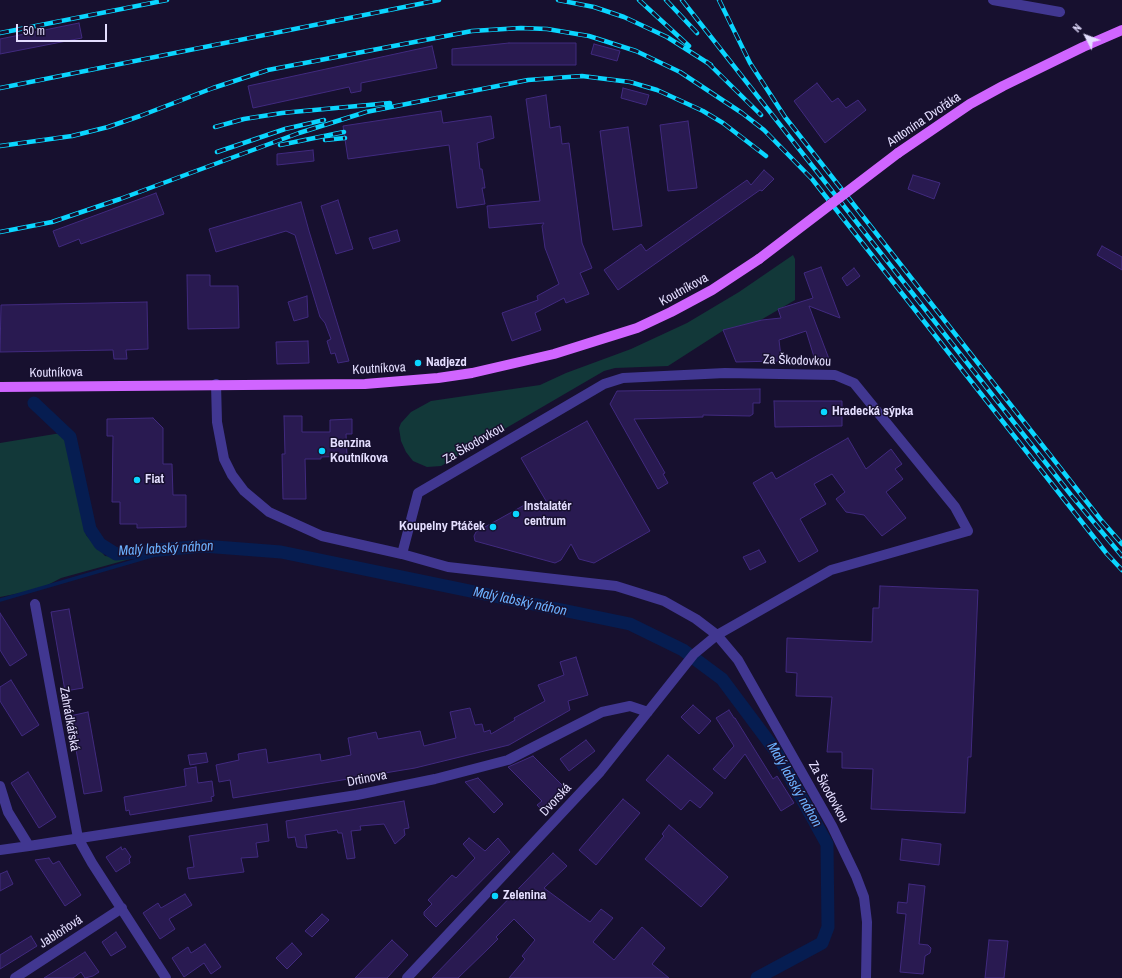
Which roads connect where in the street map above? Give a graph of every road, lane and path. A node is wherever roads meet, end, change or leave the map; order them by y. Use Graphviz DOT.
graph roads {
  1 [pos="993,0"];
  2 [pos="1060,12"];
  3 [pos="1122,30"];
  4 [pos="759,259"];
  5 [pos="216,384"];
  6 [pos="0,387"];
  7 [pos="402,554"];
  8 [pos="35,604"];
  9 [pos="718,634"];
  10 [pos="648,712"];
  11 [pos="0,786"];
  12 [pos="78,838"];
  13 [pos="29,846"];
  14 [pos="0,850"];
  15 [pos="122,908"];
  16 [pos="413,976"];
  17 [pos="15,978"];
  18 [pos="166,978"];
  19 [pos="866,978"];
  1 -- 2 [label="street"];
  3 -- 4 [label="main road, Antonína Dvořáka, bridge"];
  4 -- 5 [label="main road, Koutníkova"];
  5 -- 6 [label="main road, Koutníkova"];
  5 -- 7 [label="street, Za Škodovkou"];
  7 -- 9 [label="street, Za Škodovkou"];
  7 -- 9 [label="street, Za Škodovkou"];
  8 -- 12 [label="street, Zahrádkářská"];
  9 -- 10 [label="street, Dvorská"];
  9 -- 19 [label="street, Za Škodovkou"];
  10 -- 12 [label="street, Drtinova"];
  10 -- 16 [label="street, Dvorská"];
  11 -- 13 [label="street"];
  12 -- 13 [label="street"];
  12 -- 15 [label="street, Zahrádkářská"];
  13 -- 14 [label="street"];
  15 -- 17 [label="street, Jabloňová"];
  15 -- 18 [label="street, Zahrádkářská"];
}
